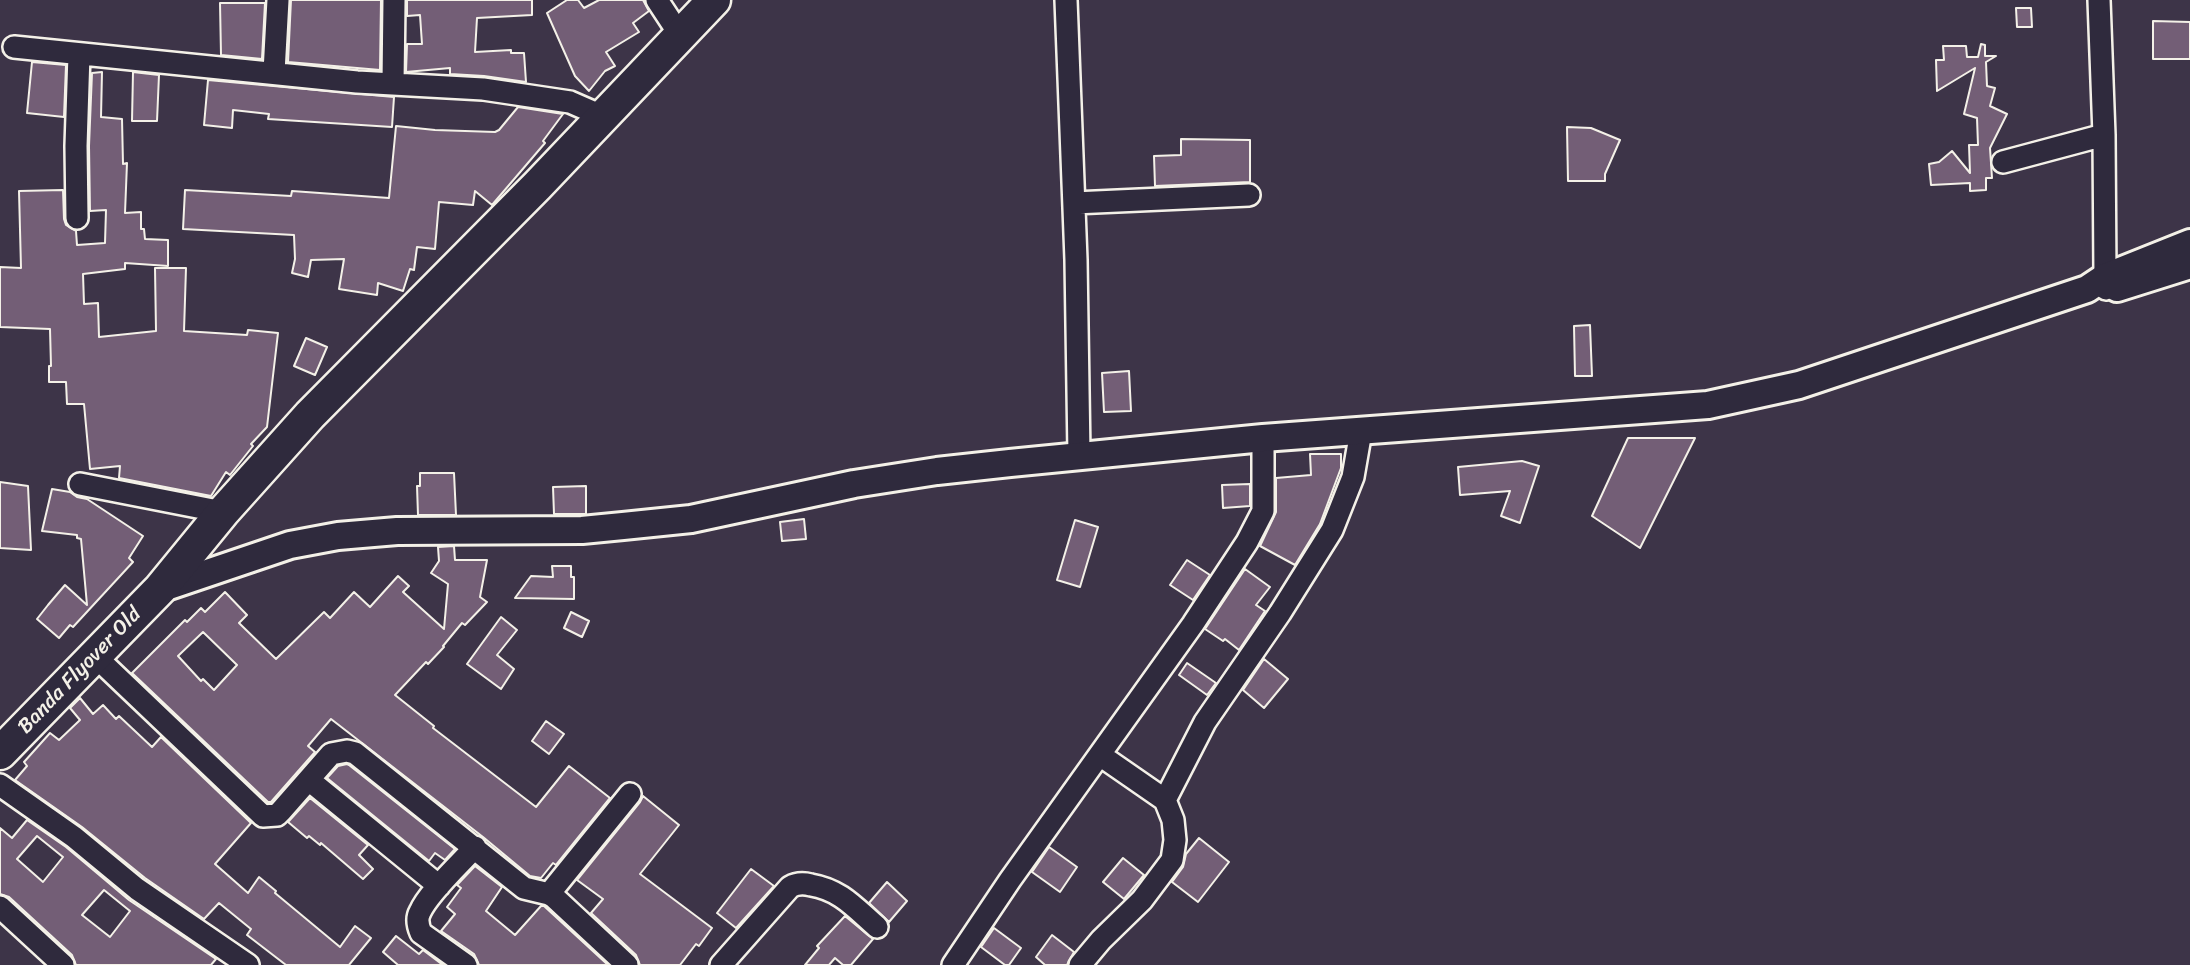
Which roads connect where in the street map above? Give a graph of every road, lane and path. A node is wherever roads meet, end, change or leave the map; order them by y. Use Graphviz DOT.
graph roads {
  1 [pos="278,0"];
  2 [pos="394,0"];
  3 [pos="657,0"];
  4 [pos="714,0"];
  5 [pos="1066,0"];
  6 [pos="2099,0"];
  7 [pos="680,35"];
  8 [pos="14,47"];
  9 [pos="79,54"];
  10 [pos="274,72"];
  11 [pos="393,84"];
  12 [pos="603,116"];
  13 [pos="2105,135"];
  14 [pos="2003,162"];
  15 [pos="1249,195"];
  16 [pos="1073,203"];
  17 [pos="77,218"];
  18 [pos="2190,243"];
  19 [pos="2190,265"];
  20 [pos="2100,286"];
  21 [pos="1361,431"];
  22 [pos="1263,438"];
  23 [pos="1079,455"];
  24 [pos="80,484"];
  25 [pos="223,512"];
  26 [pos="160,589"];
  27 [pos="95,656"];
  28 [pos="0,753"];
  29 [pos="1100,755"];
  30 [pos="309,780"];
  31 [pos="0,785"];
  32 [pos="631,794"];
  33 [pos="1165,800"];
  34 [pos="475,848"];
  35 [pos="439,886"];
  36 [pos="549,894"];
  37 [pos="0,907"];
  38 [pos="877,928"];
  39 [pos="63,965"];
  40 [pos="248,965"];
  41 [pos="466,965"];
  42 [pos="626,965"];
  43 [pos="721,965"];
  44 [pos="953,965"];
  45 [pos="1080,965"];
  1 -- 10 [label="street"];
  2 -- 11 [label="street"];
  3 -- 7 [label="street"];
  4 -- 7 [label="highway, Banda Flyover Old"];
  5 -- 16 [label="street"];
  6 -- 13 [label="street"];
  7 -- 12 [label="highway, Banda Flyover Old"];
  8 -- 9 [label="street"];
  9 -- 10 [label="street"];
  9 -- 17 [label="street"];
  10 -- 11 [label="street"];
  11 -- 12 [label="street"];
  12 -- 25 [label="highway, Banda Flyover Old"];
  13 -- 14 [label="street"];
  13 -- 20 [label="street"];
  15 -- 16 [label="street"];
  16 -- 23 [label="street"];
  18 -- 20 [label="main road"];
  19 -- 20 [label="main road"];
  20 -- 21 [label="main road"];
  21 -- 22 [label="main road"];
  21 -- 33 [label="street"];
  22 -- 23 [label="main road"];
  22 -- 29 [label="street"];
  23 -- 26 [label="main road"];
  24 -- 25 [label="street"];
  25 -- 26 [label="highway, Banda Flyover Old"];
  26 -- 27 [label="highway, Banda Flyover Old"];
  27 -- 28 [label="highway, Banda Flyover Old"];
  27 -- 30 [label="street"];
  29 -- 33 [label="street"];
  29 -- 44 [label="street"];
  30 -- 34 [label="street"];
  30 -- 35 [label="street"];
  31 -- 40 [label="street"];
  32 -- 36 [label="street"];
  33 -- 45 [label="street"];
  34 -- 35 [label="street"];
  34 -- 36 [label="street"];
  35 -- 41 [label="street"];
  36 -- 42 [label="street"];
  37 -- 39 [label="street"];
  38 -- 43 [label="street"];
}
